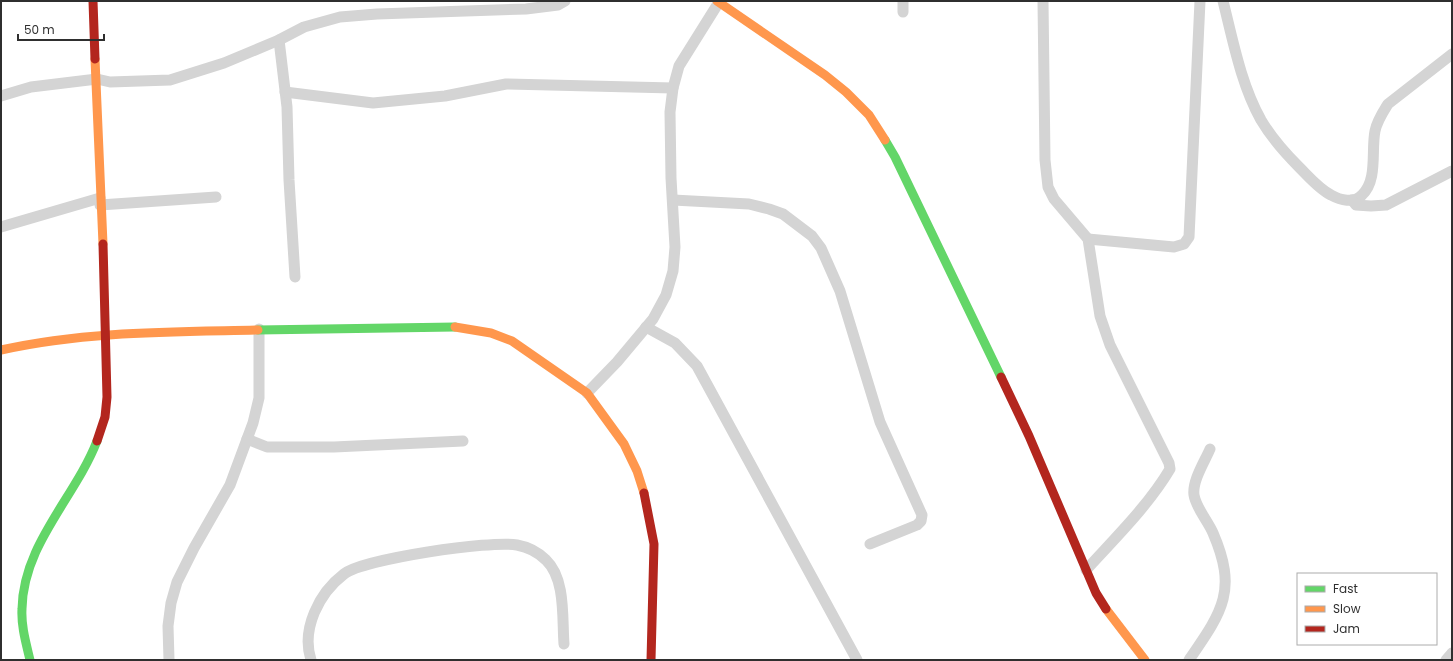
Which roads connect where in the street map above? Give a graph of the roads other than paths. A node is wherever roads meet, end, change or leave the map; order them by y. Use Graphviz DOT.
graph roads {
  1 [pos="93,1"];
  2 [pos="565,1"];
  3 [pos="1043,1"];
  4 [pos="1200,1"];
  5 [pos="1223,1"];
  6 [pos="718,2"];
  7 [pos="279,40"];
  8 [pos="1452,54"];
  9 [pos="96,79"];
  10 [pos="673,88"];
  11 [pos="285,92"];
  12 [pos="1,96"];
  13 [pos="1451,174"];
  14 [pos="216,197"];
  15 [pos="673,200"];
  16 [pos="1352,200"];
  17 [pos="100,202"];
  18 [pos="1,227"];
  19 [pos="1088,240"];
  20 [pos="296,277"];
  21 [pos="646,327"];
  22 [pos="259,329"];
  23 [pos="107,334"];
  24 [pos="1,350"];
  25 [pos="587,393"];
  26 [pos="247,439"];
  27 [pos="462,441"];
  28 [pos="1210,449"];
  29 [pos="870,544"];
  30 [pos="1086,570"];
  31 [pos="564,644"];
  32 [pos="1452,653"];
  33 [pos="30,660"];
  34 [pos="169,660"];
  35 [pos="310,660"];
  36 [pos="651,660"];
  37 [pos="857,660"];
  38 [pos="1145,660"];
  39 [pos="1189,660"];
  40 [pos="1446,660"];
  1 -- 9 [label="street"];
  2 -- 7 [label="street"];
  3 -- 19 [label="street"];
  4 -- 19 [label="street"];
  5 -- 16 [label="street"];
  6 -- 10 [label="street"];
  6 -- 30 [label="street"];
  7 -- 9 [label="street"];
  7 -- 11 [label="street"];
  8 -- 16 [label="street"];
  9 -- 12 [label="street"];
  9 -- 17 [label="street"];
  10 -- 11 [label="street"];
  10 -- 15 [label="street"];
  11 -- 20 [label="street"];
  13 -- 16 [label="street"];
  14 -- 17 [label="street"];
  15 -- 21 [label="street"];
  15 -- 29 [label="street"];
  17 -- 18 [label="street"];
  17 -- 23 [label="street"];
  19 -- 30 [label="street"];
  21 -- 25 [label="street"];
  21 -- 37 [label="street"];
  22 -- 23 [label="street"];
  22 -- 25 [label="street"];
  22 -- 26 [label="street"];
  23 -- 24 [label="street"];
  23 -- 33 [label="street"];
  25 -- 36 [label="street"];
  26 -- 27 [label="street"];
  26 -- 34 [label="street"];
  28 -- 39 [label="street"];
  30 -- 38 [label="street"];
  31 -- 35 [label="street"];
  32 -- 40 [label="street"];
}
